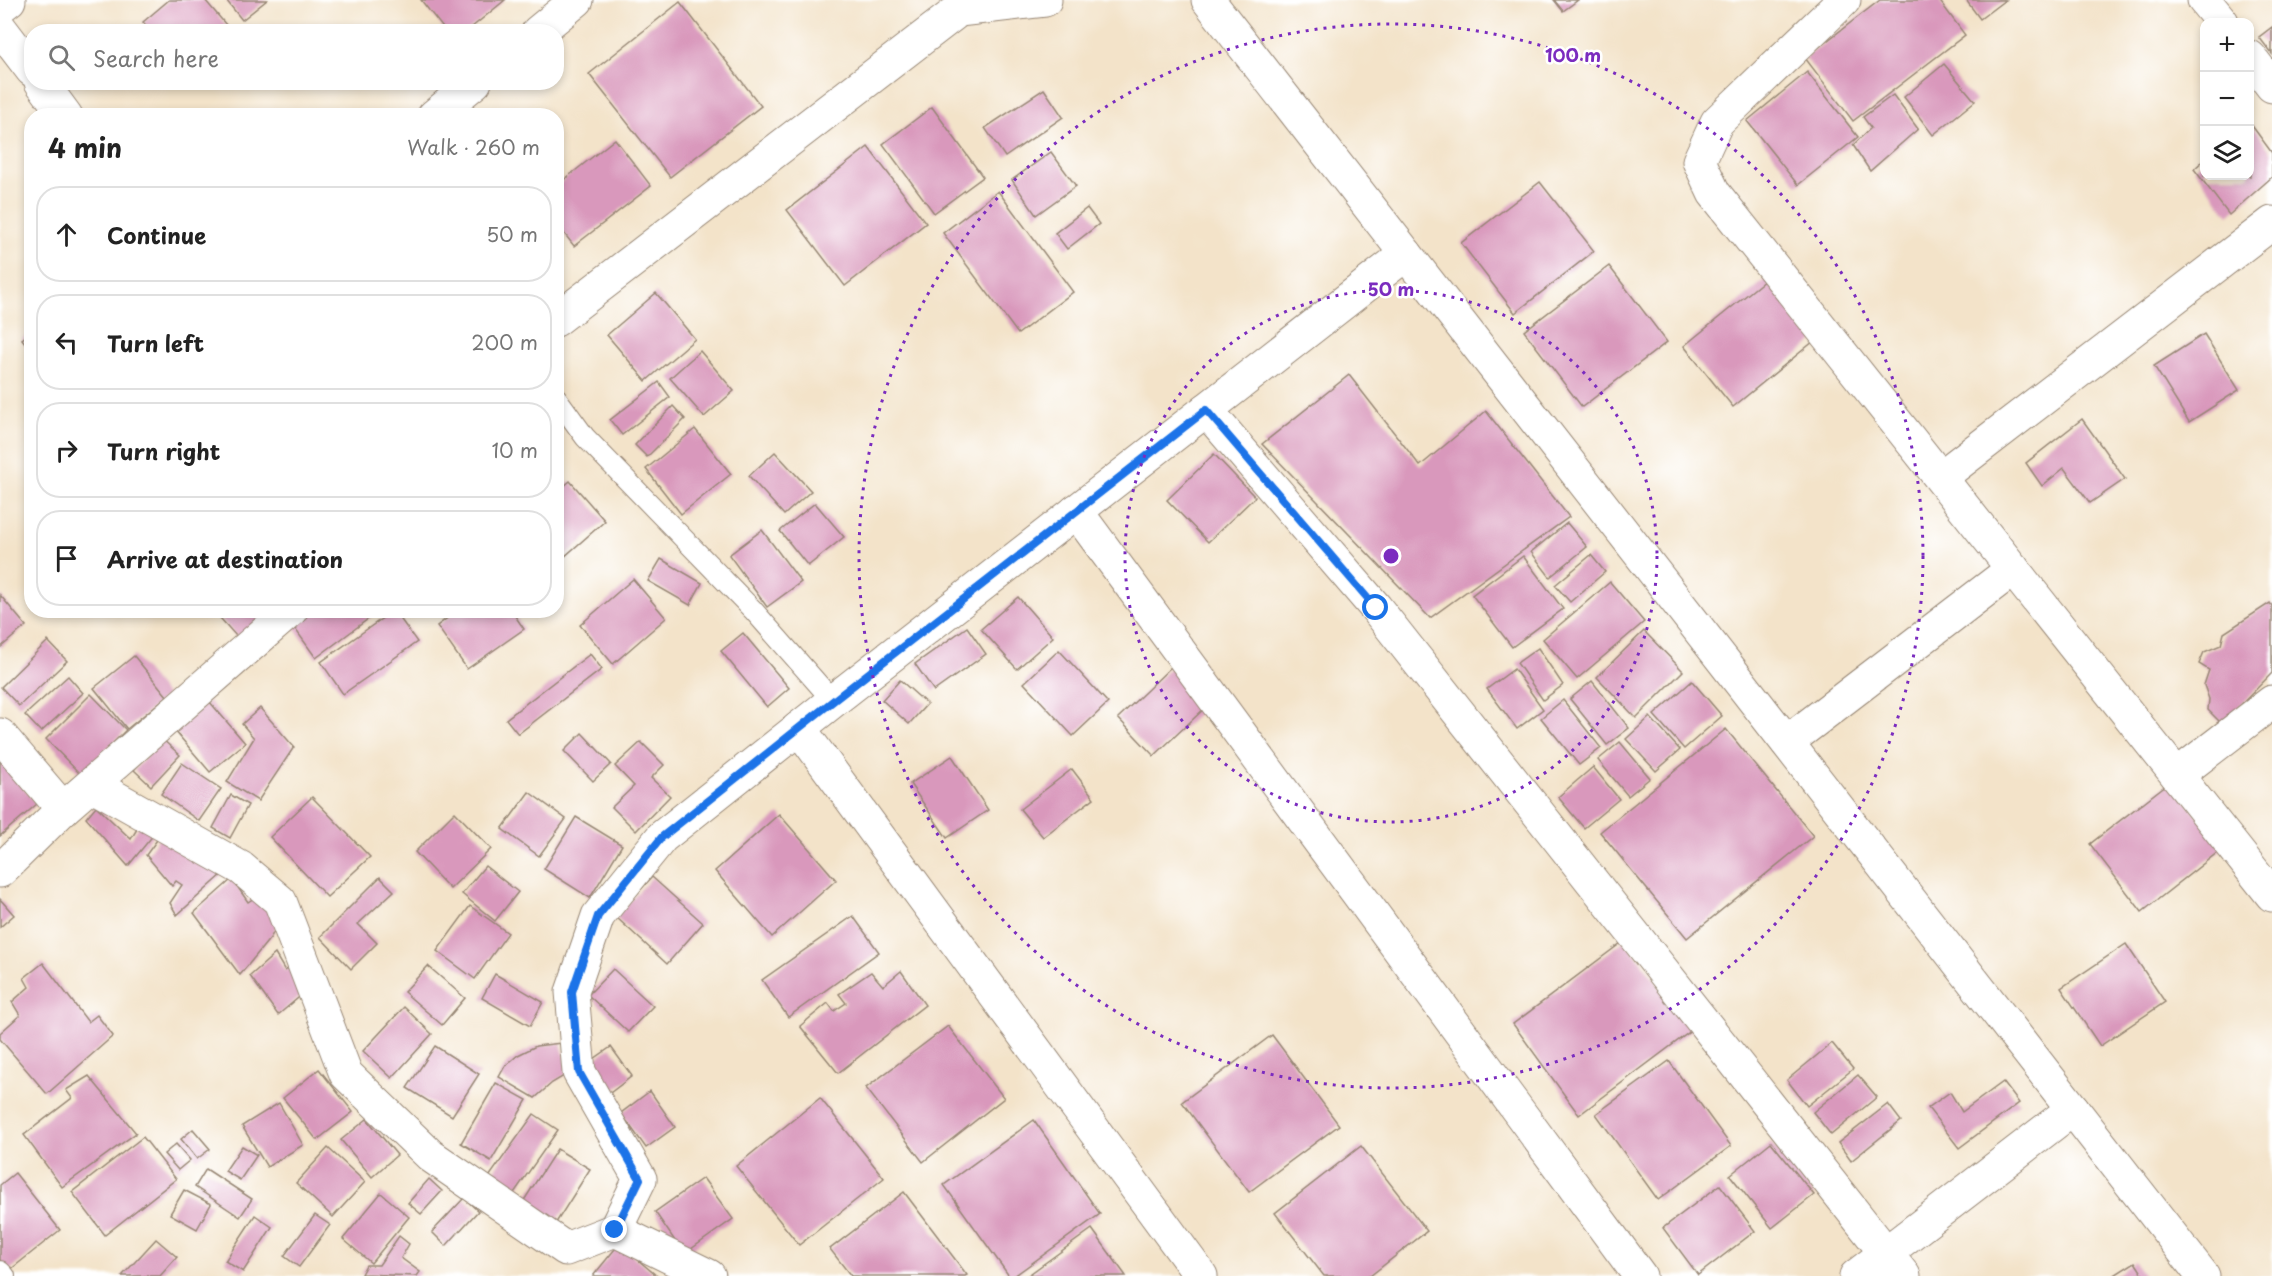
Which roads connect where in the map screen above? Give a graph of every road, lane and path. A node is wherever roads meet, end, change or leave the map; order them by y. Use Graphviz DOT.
graph roads {
  1 [pos="9,0"];
  2 [pos="577,0"];
  3 [pos="1045,0"];
  4 [pos="1208,0"];
  5 [pos="1844,0"];
  6 [pos="2204,0"];
  7 [pos="956,5"];
  8 [pos="0,7"];
  9 [pos="2219,18"];
  10 [pos="548,24"];
  11 [pos="0,28"];
  12 [pos="24,60"];
  13 [pos="2254,62"];
  14 [pos="2272,86"];
  15 [pos="47,90"];
  16 [pos="465,90"];
  17 [pos="60,108"];
  18 [pos="444,108"];
  19 [pos="2272,223"];
  20 [pos="1406,254"];
  21 [pos="564,314"];
  22 [pos="564,408"];
  23 [pos="1206,410"];
  24 [pos="1941,477"];
  25 [pos="1076,512"];
  26 [pos="2013,568"];
  27 [pos="282,618"];
  28 [pos="833,701"];
  29 [pos="2272,702"];
  30 [pos="799,728"];
  31 [pos="0,735"];
  32 [pos="1787,742"];
  33 [pos="2177,775"];
  34 [pos="93,785"];
  35 [pos="63,810"];
  36 [pos="0,871"];
  37 [pos="2272,895"];
  38 [pos="2073,1109"];
  39 [pos="615,1230"];
  40 [pos="1896,1264"];
  41 [pos="0,1271"];
  42 [pos="5,1276"];
  43 [pos="709,1276"];
  44 [pos="1201,1276"];
  45 [pos="1640,1276"];
  46 [pos="1856,1276"];
  47 [pos="2203,1276"];
  1 -- 8 [label="street"];
  2 -- 10 [label="street"];
  3 -- 7 [label="street"];
  4 -- 20 [label="street"];
  5 -- 24 [label="street"];
  6 -- 9 [label="street"];
  7 -- 21 [label="street"];
  11 -- 12 [label="street"];
  13 -- 14 [label="street"];
  15 -- 17 [label="street"];
  16 -- 18 [label="street"];
  19 -- 24 [label="street"];
  20 -- 23 [label="street"];
  20 -- 32 [label="street"];
  22 -- 28 [label="lane"];
  23 -- 25 [label="street"];
  23 -- 40 [label="street"];
  24 -- 26 [label="street"];
  25 -- 28 [label="street"];
  25 -- 45 [label="street"];
  26 -- 32 [label="street"];
  26 -- 33 [label="street"];
  27 -- 34 [label="street"];
  28 -- 30 [label="street"];
  29 -- 33 [label="street"];
  30 -- 39 [label="street"];
  30 -- 44 [label="street"];
  31 -- 35 [label="street"];
  32 -- 38 [label="street"];
  33 -- 37 [label="street"];
  34 -- 35 [label="street"];
  34 -- 39 [label="street"];
  35 -- 36 [label="street"];
  38 -- 40 [label="street"];
  38 -- 47 [label="street"];
  39 -- 43 [label="street"];
  40 -- 46 [label="street"];
  41 -- 42 [label="lane"];
}
